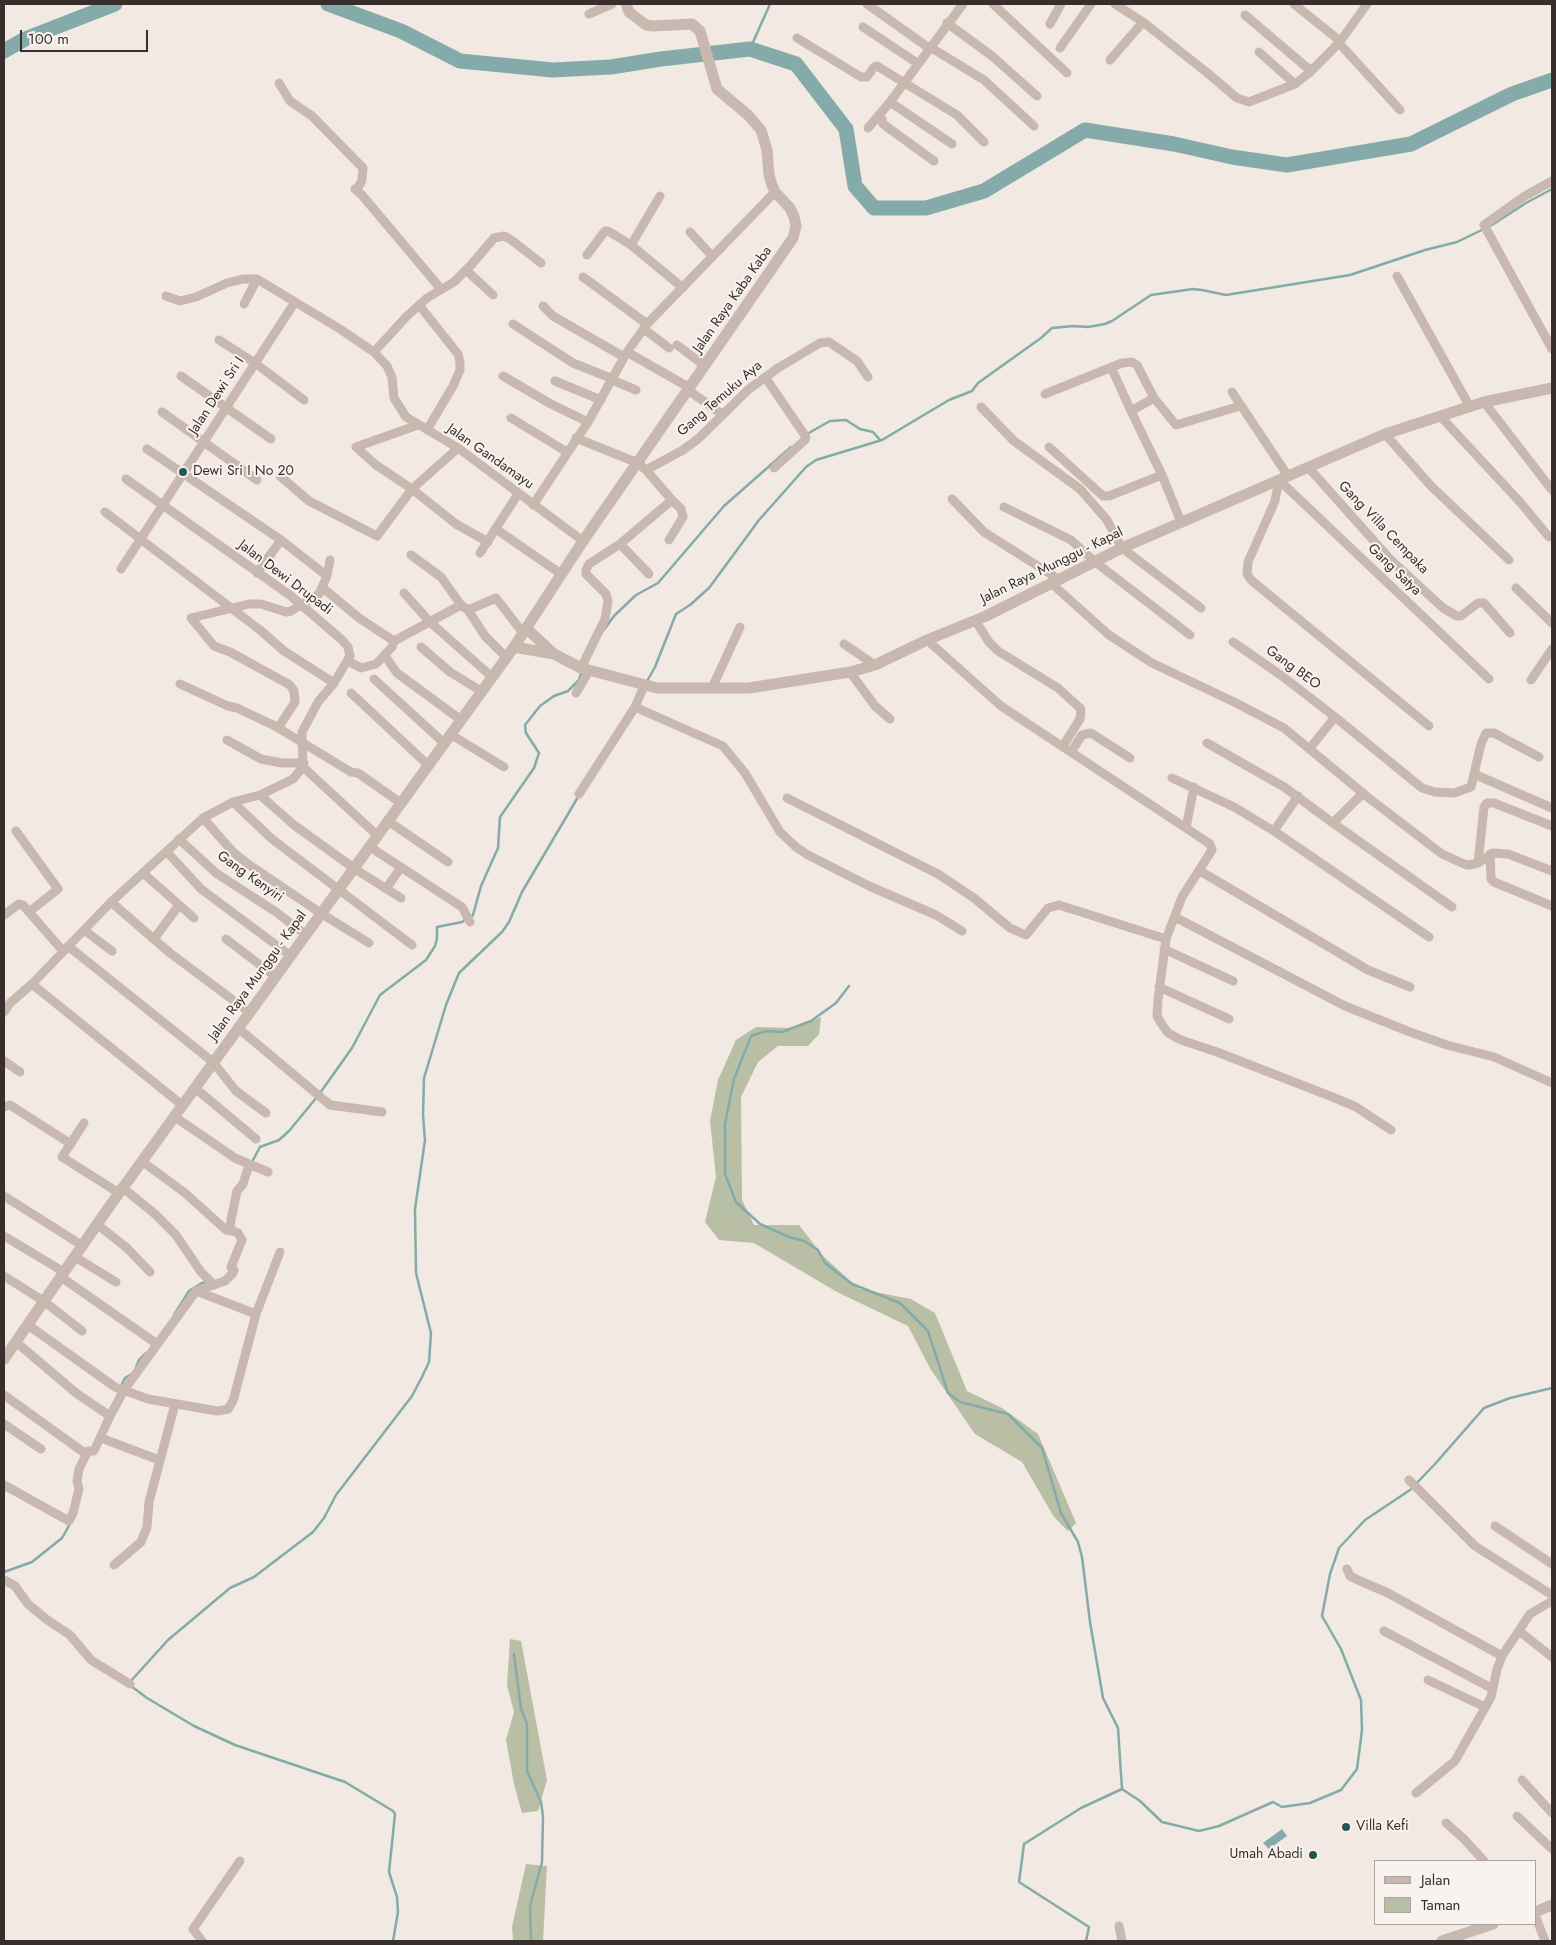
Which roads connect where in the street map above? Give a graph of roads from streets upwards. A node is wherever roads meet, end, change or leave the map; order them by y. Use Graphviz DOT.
graph roads {
  1 [pos="612,4"];
  2 [pos="626,4"];
  3 [pos="867,4"];
  4 [pos="963,4"];
  5 [pos="993,4"];
  6 [pos="1060,4"];
  7 [pos="1091,4"];
  8 [pos="1115,4"];
  9 [pos="1294,4"];
  10 [pos="1368,4"];
  11 [pos="589,14"];
  12 [pos="1245,15"];
  13 [pos="1143,22"];
  14 [pos="947,23"];
  15 [pos="1050,24"];
  16 [pos="863,27"];
  17 [pos="797,38"];
  18 [pos="1339,42"];
  19 [pos="929,48"];
  20 [pos="1060,48"];
  21 [pos="1259,52"];
  22 [pos="1110,60"];
  23 [pos="918,63"];
  24 [pos="1311,71"];
  25 [pos="1067,73"];
  26 [pos="904,82"];
  27 [pos="279,84"];
  28 [pos="1295,84"];
  29 [pos="1037,96"];
  30 [pos="890,102"];
  31 [pos="1400,110"];
  32 [pos="878,116"];
  33 [pos="1034,126"];
  34 [pos="868,128"];
  35 [pos="984,142"];
  36 [pos="952,144"];
  37 [pos="934,161"];
  38 [pos="1552,181"];
  39 [pos="775,192"];
  40 [pos="660,196"];
  41 [pos="690,232"];
  42 [pos="631,245"];
  43 [pos="587,254"];
  44 [pos="712,256"];
  45 [pos="541,263"];
  46 [pos="466,270"];
  47 [pos="1397,276"];
  48 [pos="583,278"];
  49 [pos="258,279"];
  50 [pos="683,288"];
  51 [pos="442,289"];
  52 [pos="493,295"];
  53 [pos="166,296"];
  54 [pos="296,302"];
  55 [pos="244,304"];
  56 [pos="419,305"];
  57 [pos="543,306"];
  58 [pos="513,324"];
  59 [pos="645,327"];
  60 [pos="219,340"];
  61 [pos="1552,349"];
  62 [pos="374,352"];
  63 [pos="626,354"];
  64 [pos="255,363"];
  65 [pos="705,366"];
  66 [pos="1110,367"];
  67 [pos="181,376"];
  68 [pos="503,376"];
  69 [pos="868,376"];
  70 [pos="765,377"];
  71 [pos="612,379"];
  72 [pos="555,381"];
  73 [pos="1552,388"];
  74 [pos="689,389"];
  75 [pos="636,390"];
  76 [pos="1232,392"];
  77 [pos="1046,394"];
  78 [pos="1154,398"];
  79 [pos="304,400"];
  80 [pos="601,400"];
  81 [pos="1484,402"];
  82 [pos="1240,406"];
  83 [pos="226,407"];
  84 [pos="981,407"];
  85 [pos="1470,407"];
  86 [pos="1131,411"];
  87 [pos="162,412"];
  88 [pos="723,415"];
  89 [pos="1440,416"];
  90 [pos="511,418"];
  91 [pos="588,422"];
  92 [pos="418,425"];
  93 [pos="427,430"];
  94 [pos="1385,434"];
  95 [pos="576,438"];
  96 [pos="271,439"];
  97 [pos="204,441"];
  98 [pos="1049,447"];
  99 [pos="458,448"];
  100 [pos="147,449"];
  101 [pos="567,452"];
  102 [pos="642,466"];
  103 [pos="1308,467"];
  104 [pos="774,468"];
  105 [pos="183,473"];
  106 [pos="1162,475"];
  107 [pos="280,476"];
  108 [pos="1284,478"];
  109 [pos="126,479"];
  110 [pos="257,480"];
  111 [pos="412,489"];
  112 [pos="1552,490"];
  113 [pos="518,494"];
  114 [pos="952,499"];
  115 [pos="672,500"];
  116 [pos="162,504"];
  117 [pos="533,505"];
  118 [pos="1004,507"];
  119 [pos="105,512"];
  120 [pos="1181,522"];
  121 [pos="496,529"];
  122 [pos="1550,537"];
  123 [pos="141,538"];
  124 [pos="281,540"];
  125 [pos="669,540"];
  126 [pos="583,541"];
  127 [pos="488,542"];
  128 [pos="620,544"];
  129 [pos="1122,548"];
  130 [pos="576,552"];
  131 [pos="480,553"];
  132 [pos="411,555"];
  133 [pos="330,560"];
  134 [pos="1509,560"];
  135 [pos="1094,562"];
  136 [pos="589,564"];
  137 [pos="121,569"];
  138 [pos="257,573"];
  139 [pos="561,574"];
  140 [pos="649,574"];
  141 [pos="327,576"];
  142 [pos="1056,582"];
  143 [pos="323,588"];
  144 [pos="1516,588"];
  145 [pos="404,593"];
  146 [pos="301,605"];
  147 [pos="231,608"];
  148 [pos="465,608"];
  149 [pos="1201,608"];
  150 [pos="975,620"];
  151 [pos="430,622"];
  152 [pos="1552,623"];
  153 [pos="740,627"];
  154 [pos="524,630"];
  155 [pos="1510,633"];
  156 [pos="1190,635"];
  157 [pos="927,640"];
  158 [pos="394,641"];
  159 [pos="1233,642"];
  160 [pos="844,644"];
  161 [pos="421,647"];
  162 [pos="514,647"];
  163 [pos="1552,649"];
  164 [pos="554,654"];
  165 [pos="506,656"];
  166 [pos="387,659"];
  167 [pos="348,661"];
  168 [pos="875,665"];
  169 [pos="585,669"];
  170 [pos="850,672"];
  171 [pos="492,676"];
  172 [pos="374,679"];
  173 [pos="1489,679"];
  174 [pos="1531,680"];
  175 [pos="334,683"];
  176 [pos="180,684"];
  177 [pos="712,688"];
  178 [pos="647,689"];
  179 [pos="481,691"];
  180 [pos="351,693"];
  181 [pos="576,693"];
  182 [pos="635,707"];
  183 [pos="1335,717"];
  184 [pos="890,719"];
  185 [pos="461,720"];
  186 [pos="1429,726"];
  187 [pos="278,728"];
  188 [pos="447,739"];
  189 [pos="227,740"];
  190 [pos="304,743"];
  191 [pos="1207,743"];
  192 [pos="1062,746"];
  193 [pos="1310,748"];
  194 [pos="1071,752"];
  195 [pos="1540,757"];
  196 [pos="1130,758"];
  197 [pos="304,765"];
  198 [pos="428,765"];
  199 [pos="504,767"];
  200 [pos="1474,774"];
  201 [pos="1172,778"];
  202 [pos="1194,787"];
  203 [pos="1363,793"];
  204 [pos="579,794"];
  205 [pos="260,796"];
  206 [pos="1298,796"];
  207 [pos="787,798"];
  208 [pos="233,802"];
  209 [pos="401,803"];
  210 [pos="1552,808"];
  211 [pos="203,818"];
  212 [pos="388,821"];
  213 [pos="1333,823"];
  214 [pos="1552,826"];
  215 [pos="1186,828"];
  216 [pos="1274,831"];
  217 [pos="16,832"];
  218 [pos="378,836"];
  219 [pos="180,839"];
  220 [pos="370,847"];
  221 [pos="167,852"];
  222 [pos="1490,854"];
  223 [pos="448,862"];
  224 [pos="1478,863"];
  225 [pos="401,867"];
  226 [pos="355,869"];
  227 [pos="1200,871"];
  228 [pos="1552,871"];
  229 [pos="143,873"];
  230 [pos="386,889"];
  231 [pos="340,890"];
  232 [pos="401,898"];
  233 [pos="111,902"];
  234 [pos="179,905"];
  235 [pos="1552,906"];
  236 [pos="1452,907"];
  237 [pos="29,912"];
  238 [pos="322,914"];
  239 [pos="4,915"];
  240 [pos="1175,917"];
  241 [pos="194,918"];
  242 [pos="470,922"];
  243 [pos="84,930"];
  244 [pos="962,931"];
  245 [pos="306,935"];
  246 [pos="1429,938"];
  247 [pos="154,939"];
  248 [pos="226,939"];
  249 [pos="1166,939"];
  250 [pos="369,943"];
  251 [pos="412,945"];
  252 [pos="66,949"];
  253 [pos="1164,949"];
  254 [pos="112,951"];
  255 [pos="291,956"];
  256 [pos="276,976"];
  257 [pos="1233,980"];
  258 [pos="32,984"];
  259 [pos="1159,987"];
  260 [pos="1410,987"];
  261 [pos="7,1001"];
  262 [pos="4,1012"];
  263 [pos="249,1012"];
  264 [pos="1229,1019"];
  265 [pos="238,1028"];
  266 [pos="4,1061"];
  267 [pos="213,1062"];
  268 [pos="20,1072"];
  269 [pos="1552,1083"];
  270 [pos="195,1088"];
  271 [pos="182,1106"];
  272 [pos="4,1107"];
  273 [pos="382,1112"];
  274 [pos="266,1113"];
  275 [pos="175,1117"];
  276 [pos="84,1123"];
  277 [pos="1391,1130"];
  278 [pos="256,1139"];
  279 [pos="71,1144"];
  280 [pos="144,1162"];
  281 [pos="249,1165"];
  282 [pos="268,1172"];
  283 [pos="121,1191"];
  284 [pos="4,1196"];
  285 [pos="98,1225"];
  286 [pos="233,1231"];
  287 [pos="4,1236"];
  288 [pos="83,1246"];
  289 [pos="280,1252"];
  290 [pos="75,1257"];
  291 [pos="150,1272"];
  292 [pos="63,1274"];
  293 [pos="4,1276"];
  294 [pos="116,1282"];
  295 [pos="214,1285"];
  296 [pos="196,1291"];
  297 [pos="44,1302"];
  298 [pos="256,1314"];
  299 [pos="28,1325"];
  300 [pos="82,1331"];
  301 [pos="16,1342"];
  302 [pos="157,1344"];
  303 [pos="5,1354"];
  304 [pos="124,1390"];
  305 [pos="4,1395"];
  306 [pos="175,1404"];
  307 [pos="110,1416"];
  308 [pos="4,1424"];
  309 [pos="101,1438"];
  310 [pos="41,1449"];
  311 [pos="86,1454"];
  312 [pos="159,1460"];
  313 [pos="1409,1480"];
  314 [pos="4,1485"];
  315 [pos="1494,1526"];
  316 [pos="1552,1564"];
  317 [pos="114,1565"];
  318 [pos="1346,1569"];
  319 [pos="4,1580"];
  320 [pos="1552,1595"];
  321 [pos="1552,1601"];
  322 [pos="1384,1631"];
  323 [pos="1519,1631"];
  324 [pos="1502,1656"];
  325 [pos="1552,1657"];
  326 [pos="1428,1680"];
  327 [pos="130,1684"];
  328 [pos="1493,1689"];
  329 [pos="1485,1707"];
  330 [pos="1522,1780"];
  331 [pos="1416,1793"];
  332 [pos="1552,1813"];
  333 [pos="1517,1816"];
  334 [pos="1446,1823"];
  335 [pos="1552,1848"];
  336 [pos="1483,1860"];
  337 [pos="240,1861"];
  338 [pos="1552,1905"];
  339 [pos="1536,1913"];
  340 [pos="1536,1917"];
  341 [pos="1490,1925"];
  342 [pos="1119,1926"];
  343 [pos="202,1941"];
  344 [pos="1122,1941"];
  345 [pos="1442,1941"];
  346 [pos="1545,1941"];
  1 -- 11 [label="street"];
  2 -- 39 [label="street, Jalan Raya Kaba Kaba"];
  3 -- 19 [label="street"];
  4 -- 14 [label="street"];
  5 -- 25 [label="street"];
  6 -- 15 [label="street"];
  7 -- 20 [label="street"];
  8 -- 13 [label="street"];
  9 -- 18 [label="street"];
  10 -- 18 [label="street"];
  12 -- 24 [label="street"];
  13 -- 22 [label="street"];
  13 -- 28 [label="street"];
  14 -- 19 [label="street"];
  14 -- 29 [label="street"];
  16 -- 23 [label="street"];
  17 -- 26 [label="street"];
  18 -- 24 [label="street"];
  18 -- 31 [label="street"];
  19 -- 23 [label="street"];
  19 -- 33 [label="street"];
  21 -- 28 [label="street"];
  23 -- 26 [label="street"];
  24 -- 28 [label="street"];
  26 -- 30 [label="street"];
  26 -- 35 [label="street"];
  27 -- 51 [label="street"];
  30 -- 32 [label="street"];
  30 -- 36 [label="street"];
  32 -- 34 [label="street"];
  32 -- 37 [label="street"];
  38 -- 61 [label="street"];
  39 -- 44 [label="street"];
  39 -- 65 [label="street, Jalan Raya Kaba Kaba"];
  40 -- 42 [label="street"];
  41 -- 44 [label="street"];
  42 -- 43 [label="street"];
  42 -- 50 [label="street"];
  44 -- 50 [label="street"];
  45 -- 46 [label="street"];
  46 -- 51 [label="street"];
  46 -- 52 [label="street"];
  47 -- 85 [label="street"];
  48 -- 59 [label="street"];
  49 -- 53 [label="street"];
  49 -- 54 [label="street, Jalan Gandamayu"];
  49 -- 55 [label="street"];
  50 -- 59 [label="street"];
  51 -- 56 [label="street"];
  54 -- 62 [label="street, Jalan Gandamayu"];
  54 -- 64 [label="street, Jalan Dewi Sri I"];
  56 -- 62 [label="street"];
  56 -- 93 [label="street"];
  57 -- 63 [label="street"];
  58 -- 71 [label="street"];
  59 -- 63 [label="street"];
  59 -- 65 [label="street"];
  60 -- 64 [label="street"];
  62 -- 92 [label="street, Jalan Gandamayu"];
  63 -- 71 [label="street"];
  63 -- 74 [label="street"];
  64 -- 79 [label="street"];
  64 -- 83 [label="street, Jalan Dewi Sri I"];
  65 -- 74 [label="street, Jalan Raya Kaba Kaba"];
  66 -- 77 [label="street"];
  66 -- 78 [label="street"];
  66 -- 86 [label="street"];
  67 -- 83 [label="street"];
  68 -- 91 [label="street"];
  69 -- 70 [label="street, Gang Temuku Aya"];
  70 -- 88 [label="street, Gang Temuku Aya"];
  70 -- 104 [label="street"];
  71 -- 75 [label="street"];
  71 -- 80 [label="street"];
  72 -- 80 [label="street"];
  73 -- 81 [label="street, Jalan Raya Munggu - Kapal"];
  74 -- 88 [label="street"];
  74 -- 102 [label="street, Jalan Raya Kaba Kaba"];
  76 -- 82 [label="street, Gang Satya"];
  78 -- 82 [label="street"];
  78 -- 86 [label="street"];
  80 -- 91 [label="street"];
  81 -- 85 [label="street, Jalan Raya Munggu - Kapal"];
  81 -- 112 [label="street"];
  82 -- 108 [label="street, Gang Satya"];
  83 -- 96 [label="street"];
  83 -- 97 [label="street, Jalan Dewi Sri I"];
  84 -- 129 [label="street"];
  85 -- 89 [label="street, Jalan Raya Munggu - Kapal"];
  86 -- 106 [label="street"];
  87 -- 97 [label="street"];
  88 -- 102 [label="street, Gang Temuku Aya"];
  89 -- 94 [label="street, Jalan Raya Munggu - Kapal"];
  89 -- 122 [label="street"];
  90 -- 101 [label="street"];
  91 -- 95 [label="street"];
  92 -- 93 [label="street, Jalan Gandamayu"];
  92 -- 111 [label="street"];
  93 -- 99 [label="street, Jalan Gandamayu"];
  94 -- 103 [label="street, Jalan Raya Munggu - Kapal"];
  94 -- 134 [label="street"];
  95 -- 101 [label="street"];
  95 -- 102 [label="street"];
  97 -- 105 [label="street, Jalan Dewi Sri I"];
  97 -- 110 [label="street"];
  98 -- 106 [label="street"];
  99 -- 111 [label="street"];
  99 -- 113 [label="street, Jalan Gandamayu"];
  100 -- 105 [label="street"];
  101 -- 117 [label="street"];
  102 -- 115 [label="street"];
  102 -- 126 [label="street, Jalan Raya Kaba Kaba"];
  103 -- 108 [label="street, Jalan Raya Munggu - Kapal"];
  103 -- 155 [label="street, Gang Villa Cempaka"];
  105 -- 116 [label="street, Jalan Dewi Sri I"];
  105 -- 124 [label="street"];
  106 -- 120 [label="street"];
  107 -- 111 [label="street"];
  108 -- 120 [label="street, Jalan Raya Munggu - Kapal"];
  108 -- 173 [label="street, Gang Satya"];
  108 -- 186 [label="street"];
  109 -- 116 [label="street, Jalan Dewi Drupadi"];
  111 -- 127 [label="street"];
  113 -- 117 [label="street, Jalan Gandamayu"];
  113 -- 121 [label="street"];
  114 -- 142 [label="street"];
  115 -- 125 [label="street"];
  115 -- 128 [label="street"];
  116 -- 123 [label="street, Jalan Dewi Sri I"];
  116 -- 138 [label="street, Jalan Dewi Drupadi"];
  117 -- 126 [label="street, Jalan Gandamayu"];
  118 -- 135 [label="street"];
  119 -- 123 [label="street"];
  120 -- 129 [label="street, Jalan Raya Munggu - Kapal"];
  121 -- 127 [label="street"];
  121 -- 139 [label="street"];
  123 -- 137 [label="street, Jalan Dewi Sri I"];
  123 -- 147 [label="street"];
  124 -- 138 [label="street"];
  124 -- 141 [label="street"];
  126 -- 130 [label="street, Jalan Raya Kaba Kaba"];
  127 -- 131 [label="street"];
  128 -- 136 [label="street"];
  128 -- 140 [label="street"];
  129 -- 135 [label="street, Jalan Raya Munggu - Kapal"];
  129 -- 149 [label="street"];
  130 -- 136 [label="street"];
  130 -- 139 [label="street, Jalan Raya Kaba Kaba"];
  132 -- 148 [label="street"];
  133 -- 141 [label="street"];
  135 -- 142 [label="street, Jalan Raya Munggu - Kapal"];
  135 -- 156 [label="street"];
  136 -- 169 [label="street"];
  138 -- 146 [label="street, Jalan Dewi Drupadi"];
  139 -- 154 [label="street, Jalan Raya Kaba Kaba"];
  141 -- 143 [label="street"];
  142 -- 150 [label="street, Jalan Raya Munggu - Kapal"];
  142 -- 193 [label="street"];
  143 -- 146 [label="street"];
  143 -- 158 [label="street"];
  144 -- 152 [label="street"];
  145 -- 151 [label="street"];
  146 -- 147 [label="street"];
  146 -- 167 [label="street, Jalan Dewi Drupadi"];
  147 -- 175 [label="street"];
  147 -- 187 [label="street"];
  148 -- 151 [label="street"];
  148 -- 154 [label="street"];
  148 -- 165 [label="street"];
  150 -- 157 [label="street, Jalan Raya Munggu - Kapal"];
  150 -- 192 [label="street"];
  151 -- 158 [label="street"];
  151 -- 171 [label="street"];
  153 -- 177 [label="street"];
  154 -- 162 [label="street, Jalan Raya Kaba Kaba"];
  154 -- 164 [label="street, Jalan Raya Munggu - Kapal"];
  157 -- 168 [label="street, Jalan Raya Munggu - Kapal"];
  157 -- 192 [label="street"];
  158 -- 166 [label="street"];
  159 -- 183 [label="street, Gang BEO"];
  160 -- 168 [label="street"];
  161 -- 179 [label="street"];
  162 -- 164 [label="street, Jalan Raya Munggu - Kapal"];
  162 -- 165 [label="street, Jalan Raya Munggu - Kapal"];
  163 -- 174 [label="street"];
  164 -- 169 [label="street, Jalan Raya Munggu - Kapal"];
  165 -- 171 [label="street, Jalan Raya Munggu - Kapal"];
  166 -- 167 [label="street"];
  166 -- 185 [label="street"];
  167 -- 175 [label="street"];
  168 -- 170 [label="street, Jalan Raya Munggu - Kapal"];
  169 -- 178 [label="street, Jalan Raya Munggu - Kapal"];
  169 -- 181 [label="street"];
  170 -- 177 [label="street, Jalan Raya Munggu - Kapal"];
  170 -- 184 [label="street"];
  171 -- 179 [label="street, Jalan Raya Munggu - Kapal"];
  172 -- 188 [label="street"];
  175 -- 190 [label="street"];
  176 -- 187 [label="street"];
  177 -- 178 [label="street, Jalan Raya Munggu - Kapal"];
  178 -- 182 [label="street"];
  179 -- 185 [label="street, Jalan Raya Munggu - Kapal"];
  180 -- 198 [label="street"];
  182 -- 204 [label="street"];
  182 -- 244 [label="street"];
  183 -- 193 [label="street"];
  183 -- 200 [label="street, Gang BEO"];
  185 -- 188 [label="street, Jalan Raya Munggu - Kapal"];
  187 -- 190 [label="street"];
  188 -- 198 [label="street, Jalan Raya Munggu - Kapal"];
  188 -- 199 [label="street"];
  189 -- 197 [label="street"];
  190 -- 197 [label="street"];
  190 -- 209 [label="street"];
  191 -- 206 [label="street"];
  192 -- 194 [label="street"];
  193 -- 203 [label="street"];
  194 -- 196 [label="street"];
  194 -- 215 [label="street"];
  195 -- 200 [label="street"];
  197 -- 205 [label="street"];
  197 -- 218 [label="street"];
  198 -- 209 [label="street, Jalan Raya Munggu - Kapal"];
  200 -- 210 [label="street"];
  201 -- 202 [label="street"];
  202 -- 215 [label="street"];
  202 -- 216 [label="street"];
  203 -- 213 [label="street"];
  203 -- 224 [label="street"];
  205 -- 208 [label="street"];
  205 -- 226 [label="street"];
  206 -- 213 [label="street"];
  206 -- 216 [label="street"];
  207 -- 249 [label="street"];
  208 -- 211 [label="street"];
  208 -- 231 [label="street"];
  209 -- 212 [label="street, Jalan Raya Munggu - Kapal"];
  211 -- 219 [label="street"];
  211 -- 238 [label="street"];
  212 -- 218 [label="street, Jalan Raya Munggu - Kapal"];
  212 -- 223 [label="street"];
  213 -- 236 [label="street"];
  214 -- 224 [label="street"];
  215 -- 227 [label="street"];
  216 -- 246 [label="street"];
  217 -- 237 [label="street"];
  218 -- 220 [label="street, Jalan Raya Munggu - Kapal"];
  219 -- 221 [label="street"];
  219 -- 245 [label="street, Gang Kenyiri"];
  220 -- 225 [label="street"];
  220 -- 226 [label="street, Jalan Raya Munggu - Kapal"];
  221 -- 229 [label="street"];
  221 -- 255 [label="street"];
  222 -- 224 [label="street"];
  222 -- 228 [label="street"];
  222 -- 235 [label="street"];
  225 -- 230 [label="street"];
  225 -- 242 [label="street"];
  226 -- 230 [label="street"];
  226 -- 231 [label="street, Jalan Raya Munggu - Kapal"];
  227 -- 240 [label="street"];
  227 -- 260 [label="street"];
  229 -- 233 [label="street"];
  229 -- 234 [label="street"];
  230 -- 232 [label="street"];
  231 -- 238 [label="street, Jalan Raya Munggu - Kapal"];
  231 -- 251 [label="street"];
  233 -- 243 [label="street"];
  233 -- 247 [label="street"];
  234 -- 241 [label="street"];
  234 -- 247 [label="street"];
  237 -- 239 [label="street"];
  237 -- 252 [label="street"];
  238 -- 245 [label="street, Jalan Raya Munggu - Kapal"];
  238 -- 250 [label="street"];
  240 -- 249 [label="street"];
  240 -- 269 [label="street"];
  243 -- 252 [label="street"];
  243 -- 254 [label="street"];
  245 -- 255 [label="street, Jalan Raya Munggu - Kapal"];
  247 -- 263 [label="street"];
  248 -- 256 [label="street"];
  249 -- 253 [label="street"];
  252 -- 258 [label="street"];
  252 -- 267 [label="street"];
  253 -- 257 [label="street"];
  253 -- 259 [label="street"];
  255 -- 256 [label="street, Jalan Raya Munggu - Kapal"];
  256 -- 263 [label="street, Jalan Raya Munggu - Kapal"];
  258 -- 261 [label="street"];
  258 -- 271 [label="street"];
  259 -- 264 [label="street"];
  259 -- 277 [label="street"];
  261 -- 262 [label="street"];
  263 -- 265 [label="street, Jalan Raya Munggu - Kapal"];
  265 -- 267 [label="street, Jalan Raya Munggu - Kapal"];
  265 -- 273 [label="street"];
  266 -- 268 [label="street"];
  267 -- 270 [label="street, Jalan Raya Munggu - Kapal"];
  267 -- 274 [label="street"];
  270 -- 271 [label="street, Jalan Raya Munggu - Kapal"];
  270 -- 278 [label="street"];
  271 -- 275 [label="street, Jalan Raya Munggu - Kapal"];
  272 -- 279 [label="street"];
  275 -- 280 [label="street, Jalan Raya Munggu - Kapal"];
  275 -- 281 [label="street"];
  276 -- 279 [label="street"];
  279 -- 283 [label="street"];
  280 -- 283 [label="street, Jalan Raya Munggu - Kapal"];
  280 -- 286 [label="street"];
  281 -- 282 [label="street"];
  281 -- 286 [label="street"];
  283 -- 285 [label="street, Jalan Raya Munggu - Kapal"];
  283 -- 295 [label="street"];
  284 -- 288 [label="street"];
  285 -- 288 [label="street, Jalan Raya Munggu - Kapal"];
  285 -- 291 [label="street"];
  286 -- 295 [label="street"];
  287 -- 292 [label="street"];
  288 -- 290 [label="street, Jalan Raya Munggu - Kapal"];
  289 -- 298 [label="street"];
  290 -- 292 [label="street, Jalan Raya Munggu - Kapal"];
  290 -- 294 [label="street"];
  292 -- 297 [label="street, Jalan Raya Munggu - Kapal"];
  292 -- 302 [label="street"];
  293 -- 297 [label="street"];
  295 -- 296 [label="street"];
  296 -- 298 [label="street"];
  296 -- 302 [label="street"];
  297 -- 299 [label="street, Jalan Raya Munggu - Kapal"];
  297 -- 300 [label="street"];
  298 -- 306 [label="street"];
  299 -- 301 [label="street, Jalan Raya Munggu - Kapal"];
  299 -- 304 [label="street"];
  301 -- 303 [label="street, Jalan Raya Munggu - Kapal"];
  301 -- 307 [label="street"];
  302 -- 304 [label="street"];
  304 -- 306 [label="street"];
  304 -- 307 [label="street"];
  305 -- 311 [label="street"];
  306 -- 312 [label="street"];
  307 -- 309 [label="street"];
  308 -- 310 [label="street"];
  309 -- 311 [label="street"];
  309 -- 312 [label="street"];
  311 -- 314 [label="street"];
  312 -- 317 [label="street"];
  313 -- 320 [label="street"];
  315 -- 316 [label="street"];
  318 -- 324 [label="street"];
  319 -- 327 [label="street"];
  321 -- 323 [label="street"];
  322 -- 328 [label="street"];
  323 -- 324 [label="street"];
  323 -- 325 [label="street"];
  324 -- 328 [label="street"];
  326 -- 329 [label="street"];
  328 -- 329 [label="street"];
  329 -- 331 [label="street"];
  330 -- 332 [label="street"];
  333 -- 335 [label="street"];
  334 -- 336 [label="street"];
  337 -- 343 [label="street"];
  338 -- 339 [label="street"];
  340 -- 346 [label="street"];
  341 -- 345 [label="street"];
  342 -- 344 [label="street"];
}
